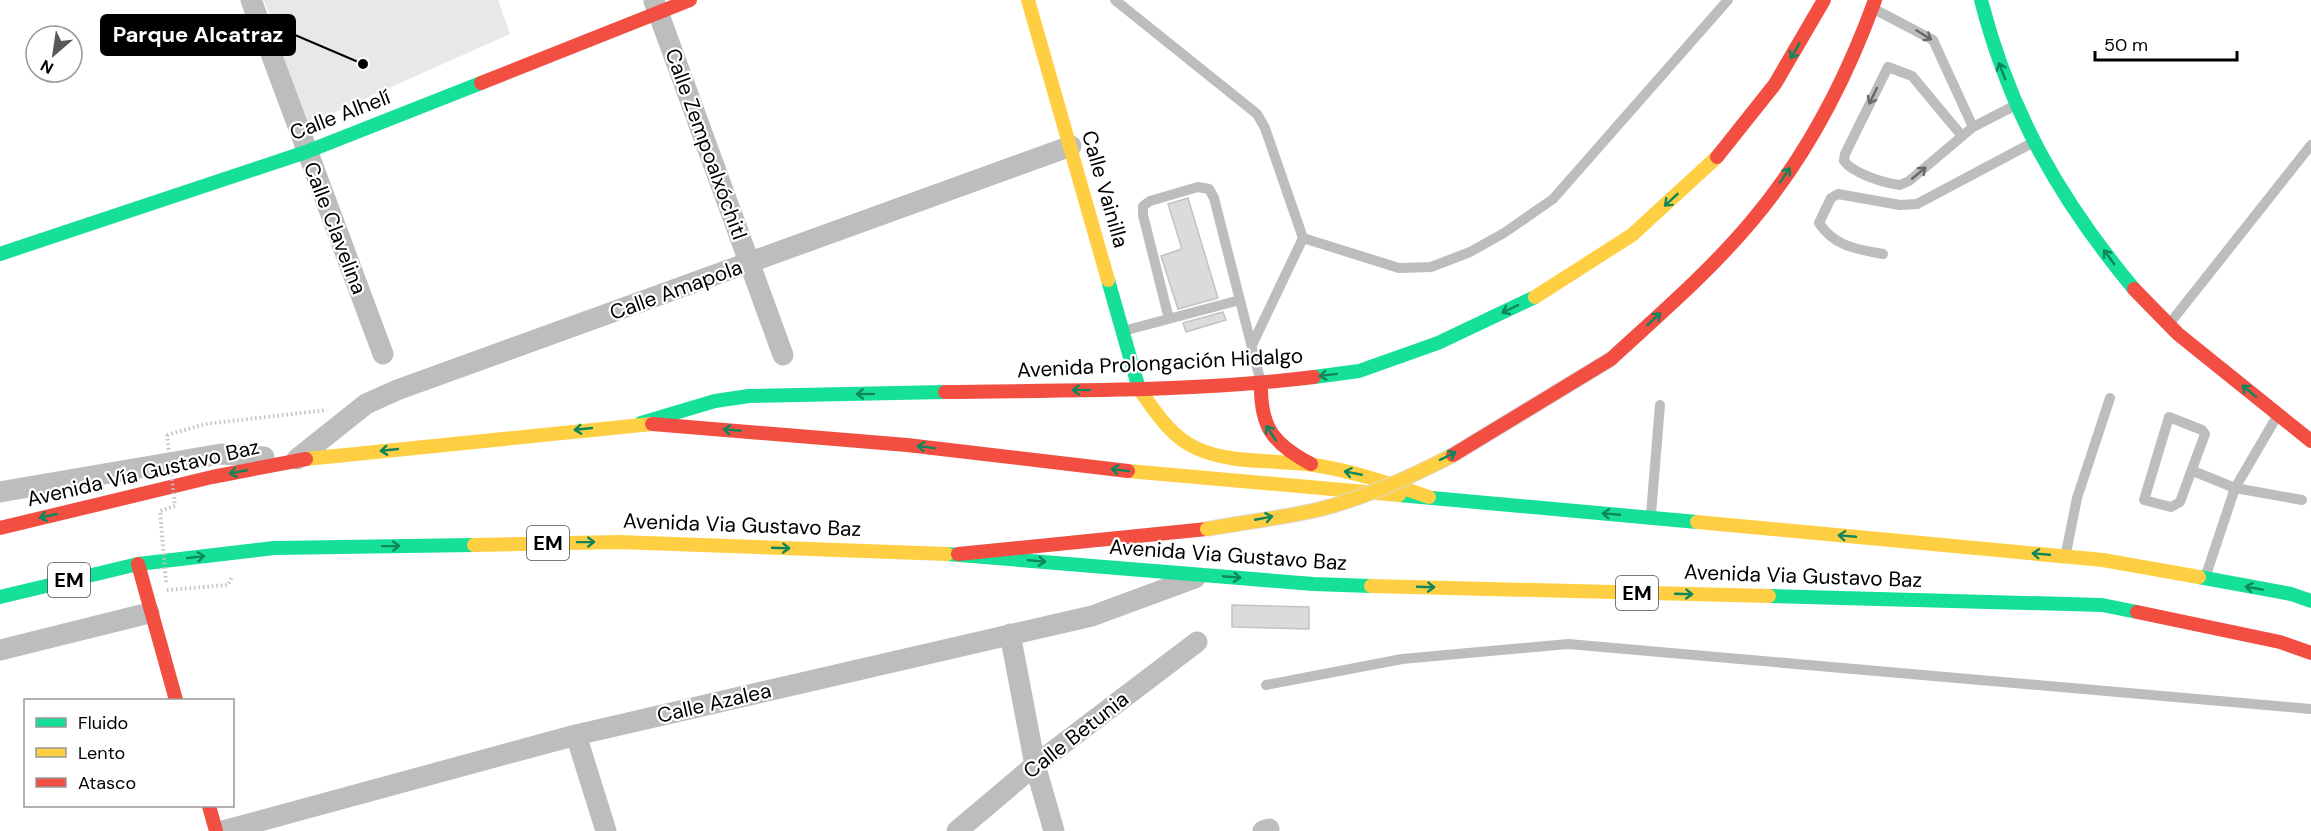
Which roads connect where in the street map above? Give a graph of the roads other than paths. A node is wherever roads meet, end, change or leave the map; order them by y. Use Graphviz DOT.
graph roads {
  1 [pos="251,0"];
  2 [pos="690,0"];
  3 [pos="1028,0"];
  4 [pos="1115,0"];
  5 [pos="1728,0"];
  6 [pos="1824,0"];
  7 [pos="1981,0"];
  8 [pos="1874,4"];
  9 [pos="655,6"];
  10 [pos="2015,105"];
  11 [pos="1973,127"];
  12 [pos="1962,136"];
  13 [pos="2033,143"];
  14 [pos="2311,145"];
  15 [pos="1071,146"];
  16 [pos="306,152"];
  17 [pos="1302,238"];
  18 [pos="0,254"];
  19 [pos="1883,254"];
  20 [pos="750,263"];
  21 [pos="1240,300"];
  22 [pos="1169,320"];
  23 [pos="2168,325"];
  24 [pos="1123,331"];
  25 [pos="1252,345"];
  26 [pos="383,354"];
  27 [pos="783,355"];
  28 [pos="1261,383"];
  29 [pos="1139,389"];
  30 [pos="2110,398"];
  31 [pos="1660,405"];
  32 [pos="2278,414"];
  33 [pos="641,423"];
  34 [pos="2311,441"];
  35 [pos="295,460"];
  36 [pos="1312,465"];
  37 [pos="2193,471"];
  38 [pos="2235,488"];
  39 [pos="0,492"];
  40 [pos="1429,497"];
  41 [pos="2302,500"];
  42 [pos="1650,518"];
  43 [pos="0,528"];
  44 [pos="958,554"];
  45 [pos="2066,557"];
  46 [pos="138,564"];
  47 [pos="1204,575"];
  48 [pos="2205,579"];
  49 [pos="0,597"];
  50 [pos="2311,601"];
  51 [pos="147,604"];
  52 [pos="1010,634"];
  53 [pos="1197,642"];
  54 [pos="0,650"];
  55 [pos="2311,653"];
  56 [pos="1266,685"];
  57 [pos="176,699"];
  58 [pos="2311,709"];
  59 [pos="576,735"];
  60 [pos="1035,765"];
  61 [pos="208,807"];
  62 [pos="216,831"];
  63 [pos="223,831"];
  64 [pos="606,831"];
  65 [pos="957,831"];
  66 [pos="1054,831"];
  1 -- 16 [label="street, Calle Clavelina"];
  2 -- 9 [label="main road, Calle Alhelí"];
  3 -- 15 [label="main road, Calle Vainilla"];
  4 -- 17 [label="lane"];
  5 -- 17 [label="lane"];
  6 -- 28 [label="main road, Avenida Prolongación Hidalgo, one-way"];
  10 -- 7 [label="main road, one-way"];
  8 -- 11 [label="lane, one-way"];
  44 -- 8 [label="main road, one-way, bridge"];
  9 -- 16 [label="main road, Calle Alhelí"];
  9 -- 20 [label="street, Calle Zempoalxóchitl"];
  10 -- 11 [label="lane"];
  10 -- 13 [label="main road"];
  11 -- 12 [label="lane"];
  12 -- 12 [label="lane, one-way"];
  13 -- 19 [label="lane"];
  23 -- 13 [label="main road, one-way"];
  14 -- 23 [label="lane"];
  15 -- 20 [label="street, Calle Amapola"];
  15 -- 24 [label="main road, Calle Vainilla"];
  16 -- 18 [label="main road, Calle Alhelí"];
  16 -- 26 [label="street, Calle Clavelina"];
  17 -- 25 [label="lane"];
  20 -- 27 [label="street, Calle Zempoalxóchitl"];
  20 -- 35 [label="street, Calle Amapola"];
  21 -- 22 [label="lane"];
  21 -- 22 [label="lane"];
  21 -- 25 [label="lane"];
  22 -- 24 [label="lane"];
  32 -- 23 [label="main road, one-way"];
  24 -- 29 [label="main road, Calle Vainilla"];
  25 -- 28 [label="lane"];
  28 -- 29 [label="main road, Avenida Prolongación Hidalgo"];
  36 -- 28 [label="main road, one-way"];
  29 -- 33 [label="main road, Avenida Prolongación Hidalgo, one-way"];
  29 -- 36 [label="main road, Calle Vainilla"];
  30 -- 45 [label="lane"];
  31 -- 42 [label="lane"];
  32 -- 34 [label="main road"];
  32 -- 38 [label="lane"];
  33 -- 35 [label="main road, Avenida Via Gustavo Baz, one-way"];
  40 -- 33 [label="main road, Avenida Via Gustavo Baz, one-way"];
  35 -- 39 [label="street"];
  35 -- 43 [label="main road, Avenida Vía Gustavo Baz, one-way"];
  40 -- 36 [label="main road, Calle Vainilla, one-way"];
  37 -- 37 [label="lane"];
  37 -- 38 [label="lane"];
  38 -- 41 [label="lane"];
  38 -- 48 [label="lane"];
  42 -- 40 [label="main road, Avenida Via Gustavo Baz, one-way"];
  45 -- 42 [label="main road, Avenida Via Gustavo Baz, one-way"];
  46 -- 44 [label="main road, Avenida Via Gustavo Baz / EM, one-way"];
  44 -- 47 [label="main road, Avenida Via Gustavo Baz / EM, one-way"];
  45 -- 48 [label="main road, Avenida Via Gustavo Baz"];
  46 -- 49 [label="main road, EM"];
  46 -- 51 [label="main road"];
  47 -- 52 [label="street, Calle Azalea"];
  47 -- 55 [label="main road, Avenida Via Gustavo Baz / EM, one-way"];
  50 -- 48 [label="main road, Avenida Via Gustavo Baz, one-way"];
  51 -- 54 [label="street"];
  51 -- 57 [label="main road"];
  52 -- 59 [label="street, Calle Azalea"];
  52 -- 60 [label="street"];
  53 -- 60 [label="street, Calle Betunia"];
  56 -- 58 [label="lane"];
  59 -- 63 [label="street, Calle Azalea"];
  59 -- 64 [label="street"];
  60 -- 65 [label="street, Calle Betunia"];
  60 -- 66 [label="street"];
  61 -- 62 [label="main road"];
}
